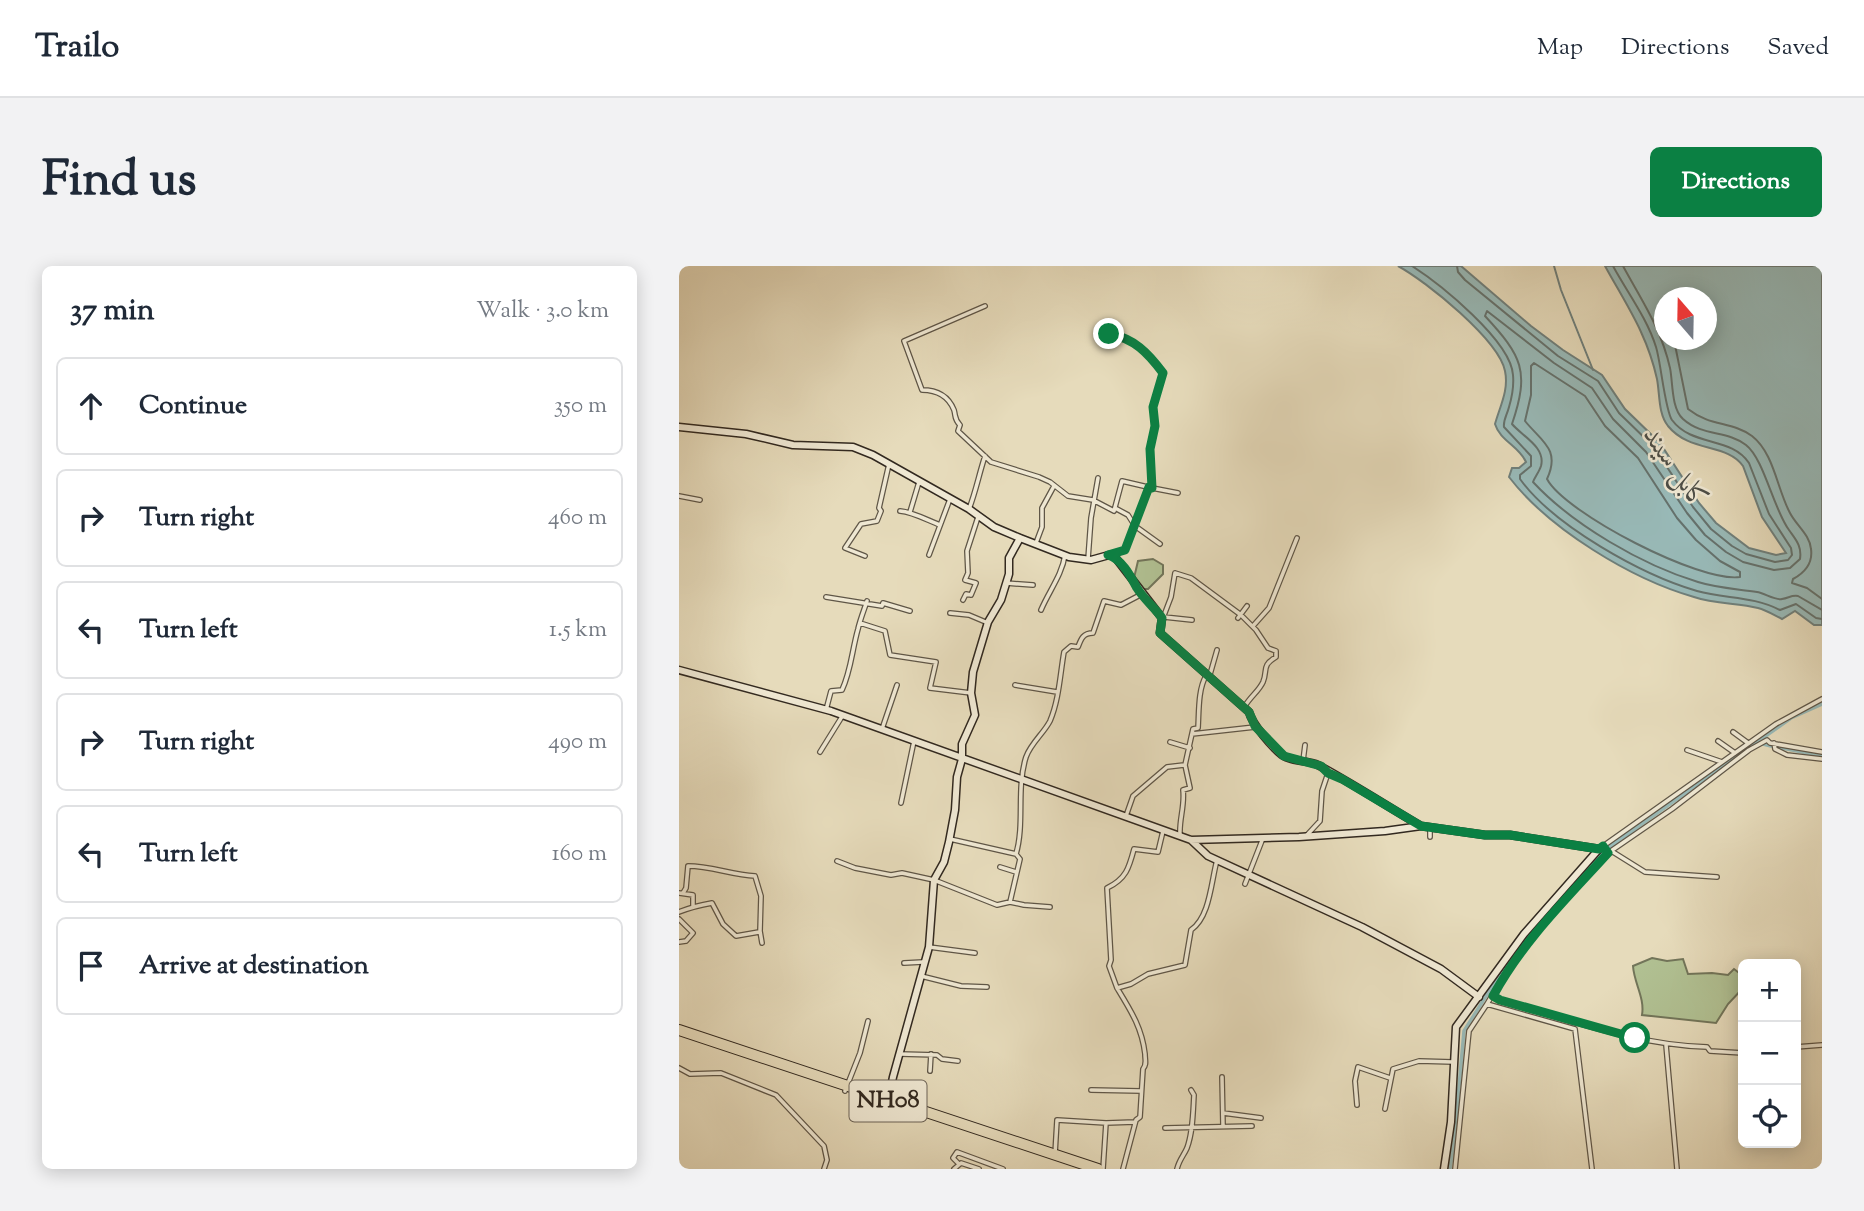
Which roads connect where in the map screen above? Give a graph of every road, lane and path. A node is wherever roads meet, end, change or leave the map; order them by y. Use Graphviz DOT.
graph roads {
  1 [pos="985,306"];
  2 [pos="1109,334"];
  3 [pos="679,427"];
  4 [pos="985,456"];
  5 [pos="889,464"];
  6 [pos="1098,478"];
  7 [pos="919,482"];
  8 [pos="1054,486"];
  9 [pos="1151,487"];
  10 [pos="1178,493"];
  11 [pos="679,496"];
  12 [pos="950,499"];
  13 [pos="700,500"];
  14 [pos="1093,500"];
  15 [pos="1115,508"];
  16 [pos="969,509"];
  17 [pos="900,511"];
  18 [pos="910,512"];
  19 [pos="978,517"];
  20 [pos="940,525"];
  21 [pos="1135,526"];
  22 [pos="1020,538"];
  23 [pos="1297,538"];
  24 [pos="1035,544"];
  25 [pos="1160,544"];
  26 [pos="929,555"];
  27 [pos="1065,555"];
  28 [pos="1108,555"];
  29 [pos="865,556"];
  30 [pos="1088,559"];
  31 [pos="1006,583"];
  32 [pos="1033,585"];
  33 [pos="1142,593"];
  34 [pos="827,597"];
  35 [pos="963,600"];
  36 [pos="867,603"];
  37 [pos="1247,606"];
  38 [pos="1041,610"];
  39 [pos="910,611"];
  40 [pos="950,613"];
  41 [pos="1239,616"];
  42 [pos="1162,618"];
  43 [pos="1192,620"];
  44 [pos="860,623"];
  45 [pos="988,623"];
  46 [pos="1253,626"];
  47 [pos="1217,650"];
  48 [pos="679,670"];
  49 [pos="1207,677"];
  50 [pos="897,684"];
  51 [pos="1015,685"];
  52 [pos="1058,692"];
  53 [pos="971,693"];
  54 [pos="1822,699"];
  55 [pos="1244,708"];
  56 [pos="826,710"];
  57 [pos="843,715"];
  58 [pos="1255,726"];
  59 [pos="881,730"];
  60 [pos="1733,732"];
  61 [pos="1192,734"];
  62 [pos="914,741"];
  63 [pos="1718,741"];
  64 [pos="1170,742"];
  65 [pos="1748,743"];
  66 [pos="1774,743"];
  67 [pos="1305,745"];
  68 [pos="1190,748"];
  69 [pos="1687,750"];
  70 [pos="821,752"];
  71 [pos="1822,752"];
  72 [pos="1735,753"];
  73 [pos="963,759"];
  74 [pos="1822,760"];
  75 [pos="1303,761"];
  76 [pos="1722,762"];
  77 [pos="1185,765"];
  78 [pos="1328,773"];
  79 [pos="1022,779"];
  80 [pos="901,803"];
  81 [pos="1125,818"];
  82 [pos="1421,826"];
  83 [pos="1430,829"];
  84 [pos="1163,831"];
  85 [pos="1180,837"];
  86 [pos="1306,837"];
  87 [pos="1430,837"];
  88 [pos="1263,838"];
  89 [pos="950,839"];
  90 [pos="1191,840"];
  91 [pos="1601,847"];
  92 [pos="1608,853"];
  93 [pos="1016,854"];
  94 [pos="1217,860"];
  95 [pos="837,861"];
  96 [pos="1000,867"];
  97 [pos="1016,872"];
  98 [pos="1249,875"];
  99 [pos="1717,877"];
  100 [pos="934,880"];
  101 [pos="1245,884"];
  102 [pos="681,893"];
  103 [pos="1010,902"];
  104 [pos="692,906"];
  105 [pos="1050,907"];
  106 [pos="679,912"];
  107 [pos="679,919"];
  108 [pos="760,931"];
  109 [pos="679,942"];
  110 [pos="762,943"];
  111 [pos="929,947"];
  112 [pos="975,953"];
  113 [pos="925,962"];
  114 [pos="904,963"];
  115 [pos="921,976"];
  116 [pos="988,987"];
  117 [pos="1117,988"];
  118 [pos="1493,996"];
  119 [pos="1479,997"];
  120 [pos="1487,1004"];
  121 [pos="868,1021"];
  122 [pos="679,1030"];
  123 [pos="679,1037"];
  124 [pos="1665,1045"];
  125 [pos="1822,1045"];
  126 [pos="1801,1047"];
  127 [pos="1738,1053"];
  128 [pos="900,1054"];
  129 [pos="931,1054"];
  130 [pos="958,1061"];
  131 [pos="1455,1062"];
  132 [pos="679,1068"];
  133 [pos="930,1071"];
  134 [pos="1222,1077"];
  135 [pos="1390,1078"];
  136 [pos="846,1088"];
  137 [pos="1091,1090"];
  138 [pos="1191,1090"];
  139 [pos="1141,1091"];
  140 [pos="888,1104"];
  141 [pos="1357,1105"];
  142 [pos="1385,1110"];
  143 [pos="1223,1113"];
  144 [pos="1261,1118"];
  145 [pos="1135,1122"];
  146 [pos="1106,1123"];
  147 [pos="1223,1126"];
  148 [pos="1252,1126"];
  149 [pos="1191,1127"];
  150 [pos="1165,1128"];
  151 [pos="1055,1156"];
  152 [pos="959,1164"];
  153 [pos="824,1169"];
  154 [pos="954,1169"];
  155 [pos="979,1169"];
  156 [pos="1003,1169"];
  157 [pos="1077,1169"];
  158 [pos="1101,1169"];
  159 [pos="1123,1169"];
  160 [pos="1177,1169"];
  161 [pos="1444,1169"];
  162 [pos="1455,1169"];
  163 [pos="1592,1169"];
  164 [pos="1677,1169"];
  1 -- 4 [label="street"];
  2 -- 9 [label="street"];
  3 -- 5 [label="street"];
  4 -- 8 [label="street"];
  4 -- 16 [label="street"];
  5 -- 7 [label="street"];
  5 -- 29 [label="street"];
  6 -- 14 [label="street"];
  7 -- 12 [label="street"];
  7 -- 18 [label="street"];
  8 -- 14 [label="street"];
  8 -- 24 [label="street"];
  9 -- 10 [label="street"];
  9 -- 15 [label="street"];
  9 -- 21 [label="street"];
  11 -- 13 [label="street"];
  12 -- 16 [label="street"];
  12 -- 20 [label="street"];
  14 -- 15 [label="street"];
  14 -- 30 [label="street"];
  15 -- 21 [label="street"];
  16 -- 19 [label="street"];
  17 -- 18 [label="street"];
  18 -- 20 [label="street"];
  19 -- 22 [label="street"];
  19 -- 35 [label="street"];
  20 -- 26 [label="street"];
  21 -- 25 [label="street"];
  21 -- 28 [label="street"];
  22 -- 24 [label="street"];
  22 -- 31 [label="street"];
  23 -- 46 [label="street"];
  24 -- 27 [label="street"];
  27 -- 30 [label="street"];
  27 -- 38 [label="street"];
  28 -- 30 [label="street"];
  28 -- 33 [label="street"];
  31 -- 32 [label="street"];
  31 -- 45 [label="street"];
  33 -- 42 [label="street"];
  33 -- 52 [label="street"];
  34 -- 36 [label="street"];
  36 -- 39 [label="street"];
  36 -- 44 [label="street"];
  37 -- 41 [label="street"];
  40 -- 45 [label="street"];
  41 -- 42 [label="street"];
  41 -- 46 [label="street"];
  42 -- 43 [label="street"];
  42 -- 49 [label="street"];
  44 -- 53 [label="street"];
  44 -- 56 [label="street"];
  45 -- 53 [label="street"];
  46 -- 55 [label="street"];
  47 -- 49 [label="street"];
  48 -- 56 [label="street"];
  49 -- 55 [label="street"];
  49 -- 61 [label="street"];
  50 -- 59 [label="street"];
  51 -- 52 [label="street"];
  52 -- 79 [label="street"];
  53 -- 73 [label="street"];
  54 -- 65 [label="street"];
  55 -- 58 [label="street"];
  56 -- 57 [label="street"];
  57 -- 59 [label="street"];
  57 -- 70 [label="street"];
  58 -- 61 [label="street"];
  58 -- 75 [label="street"];
  59 -- 62 [label="street"];
  60 -- 65 [label="street"];
  61 -- 68 [label="street"];
  62 -- 73 [label="street"];
  62 -- 80 [label="street"];
  63 -- 72 [label="street"];
  64 -- 68 [label="street"];
  65 -- 72 [label="street"];
  66 -- 71 [label="street"];
  66 -- 74 [label="street"];
  66 -- 92 [label="street"];
  67 -- 75 [label="street"];
  68 -- 77 [label="street"];
  69 -- 76 [label="street"];
  72 -- 76 [label="street"];
  73 -- 79 [label="street"];
  73 -- 89 [label="street"];
  75 -- 78 [label="street"];
  76 -- 91 [label="street"];
  77 -- 81 [label="street"];
  77 -- 85 [label="street"];
  78 -- 82 [label="street"];
  78 -- 86 [label="street"];
  79 -- 81 [label="street"];
  79 -- 93 [label="street"];
  81 -- 84 [label="street"];
  82 -- 83 [label="street"];
  82 -- 86 [label="street"];
  83 -- 87 [label="street"];
  83 -- 91 [label="street"];
  84 -- 85 [label="street"];
  84 -- 117 [label="street"];
  85 -- 90 [label="street"];
  86 -- 88 [label="street"];
  88 -- 90 [label="street"];
  88 -- 98 [label="street"];
  89 -- 93 [label="street"];
  89 -- 100 [label="street"];
  90 -- 94 [label="street"];
  91 -- 92 [label="street"];
  91 -- 119 [label="street"];
  92 -- 99 [label="street"];
  92 -- 118 [label="street"];
  93 -- 97 [label="street"];
  94 -- 98 [label="street"];
  94 -- 117 [label="street"];
  95 -- 100 [label="street"];
  96 -- 97 [label="street"];
  97 -- 103 [label="street"];
  98 -- 101 [label="street"];
  98 -- 119 [label="street"];
  100 -- 103 [label="street"];
  100 -- 111 [label="street"];
  102 -- 104 [label="street"];
  102 -- 108 [label="street"];
  103 -- 105 [label="street"];
  104 -- 106 [label="street"];
  104 -- 108 [label="street"];
  107 -- 109 [label="street"];
  108 -- 110 [label="street"];
  111 -- 112 [label="street"];
  111 -- 113 [label="street"];
  113 -- 114 [label="street"];
  113 -- 115 [label="street"];
  115 -- 116 [label="street"];
  115 -- 128 [label="street"];
  117 -- 139 [label="street"];
  118 -- 120 [label="street"];
  118 -- 124 [label="street"];
  119 -- 131 [label="street"];
  120 -- 162 [label="street"];
  120 -- 163 [label="street"];
  121 -- 136 [label="street"];
  122 -- 136 [label="highway, NH08"];
  123 -- 136 [label="highway, NH08"];
  124 -- 127 [label="street"];
  124 -- 164 [label="street"];
  125 -- 126 [label="street"];
  128 -- 129 [label="street"];
  128 -- 140 [label="street"];
  129 -- 130 [label="street"];
  129 -- 133 [label="street"];
  131 -- 135 [label="street"];
  131 -- 161 [label="street"];
  132 -- 153 [label="street"];
  134 -- 143 [label="street"];
  135 -- 141 [label="street"];
  135 -- 142 [label="street"];
  136 -- 140 [label="highway, NH08"];
  137 -- 139 [label="street"];
  138 -- 149 [label="street"];
  139 -- 145 [label="street"];
  140 -- 151 [label="highway, NH08"];
  140 -- 157 [label="highway, NH08"];
  143 -- 144 [label="street"];
  143 -- 147 [label="street"];
  145 -- 146 [label="street"];
  145 -- 159 [label="street"];
  146 -- 151 [label="street"];
  146 -- 158 [label="street"];
  147 -- 148 [label="street"];
  147 -- 149 [label="street"];
  149 -- 150 [label="street"];
  149 -- 160 [label="street"];
  151 -- 158 [label="highway, NH08"];
  152 -- 154 [label="street"];
  152 -- 155 [label="street"];
  152 -- 156 [label="street"];
}
